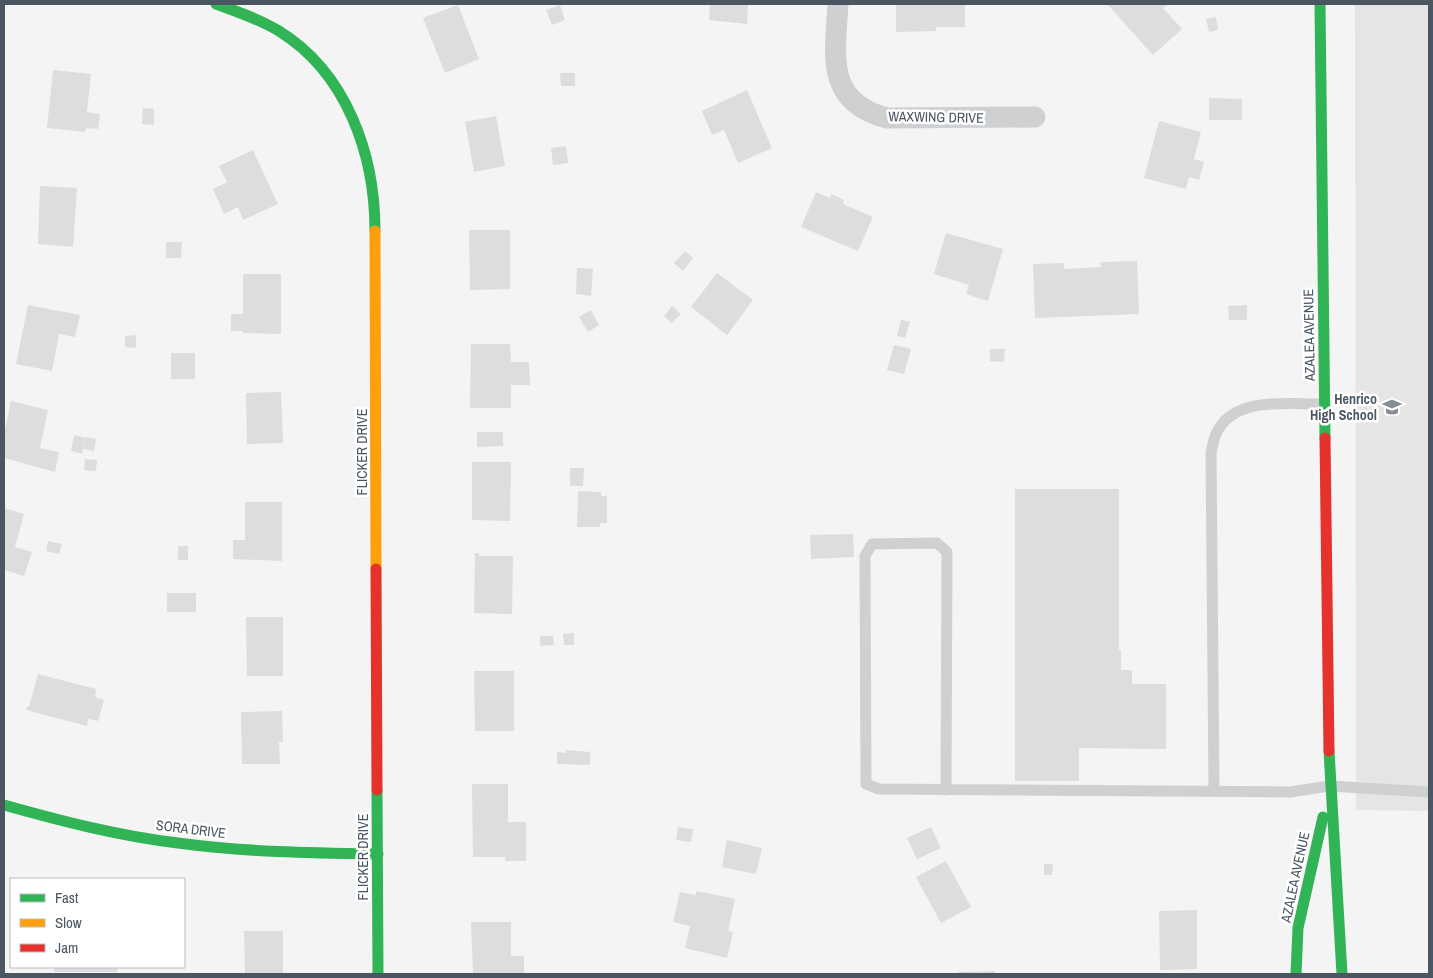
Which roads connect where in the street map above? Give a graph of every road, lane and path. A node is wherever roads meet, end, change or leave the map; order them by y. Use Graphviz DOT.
graph roads {
  1 [pos="216,4"];
  2 [pos="838,4"];
  3 [pos="1320,4"];
  4 [pos="1035,117"];
  5 [pos="1325,404"];
  6 [pos="1329,786"];
  7 [pos="946,790"];
  8 [pos="1214,791"];
  9 [pos="1429,792"];
  10 [pos="4,805"];
  11 [pos="378,854"];
  12 [pos="378,974"];
  13 [pos="1296,974"];
  14 [pos="1342,974"];
  1 -- 11 [label="street, FLICKER DRIVE"];
  2 -- 4 [label="street, WAXWING DRIVE"];
  3 -- 5 [label="street, AZALEA AVENUE"];
  5 -- 6 [label="street, AZALEA AVENUE"];
  5 -- 8 [label="lane"];
  6 -- 8 [label="lane"];
  6 -- 9 [label="lane"];
  6 -- 13 [label="street, AZALEA AVENUE"];
  6 -- 14 [label="street, AZALEA AVENUE"];
  7 -- 7 [label="lane"];
  7 -- 8 [label="lane"];
  10 -- 11 [label="street, SORA DRIVE"];
  11 -- 12 [label="street, FLICKER DRIVE"];
}
